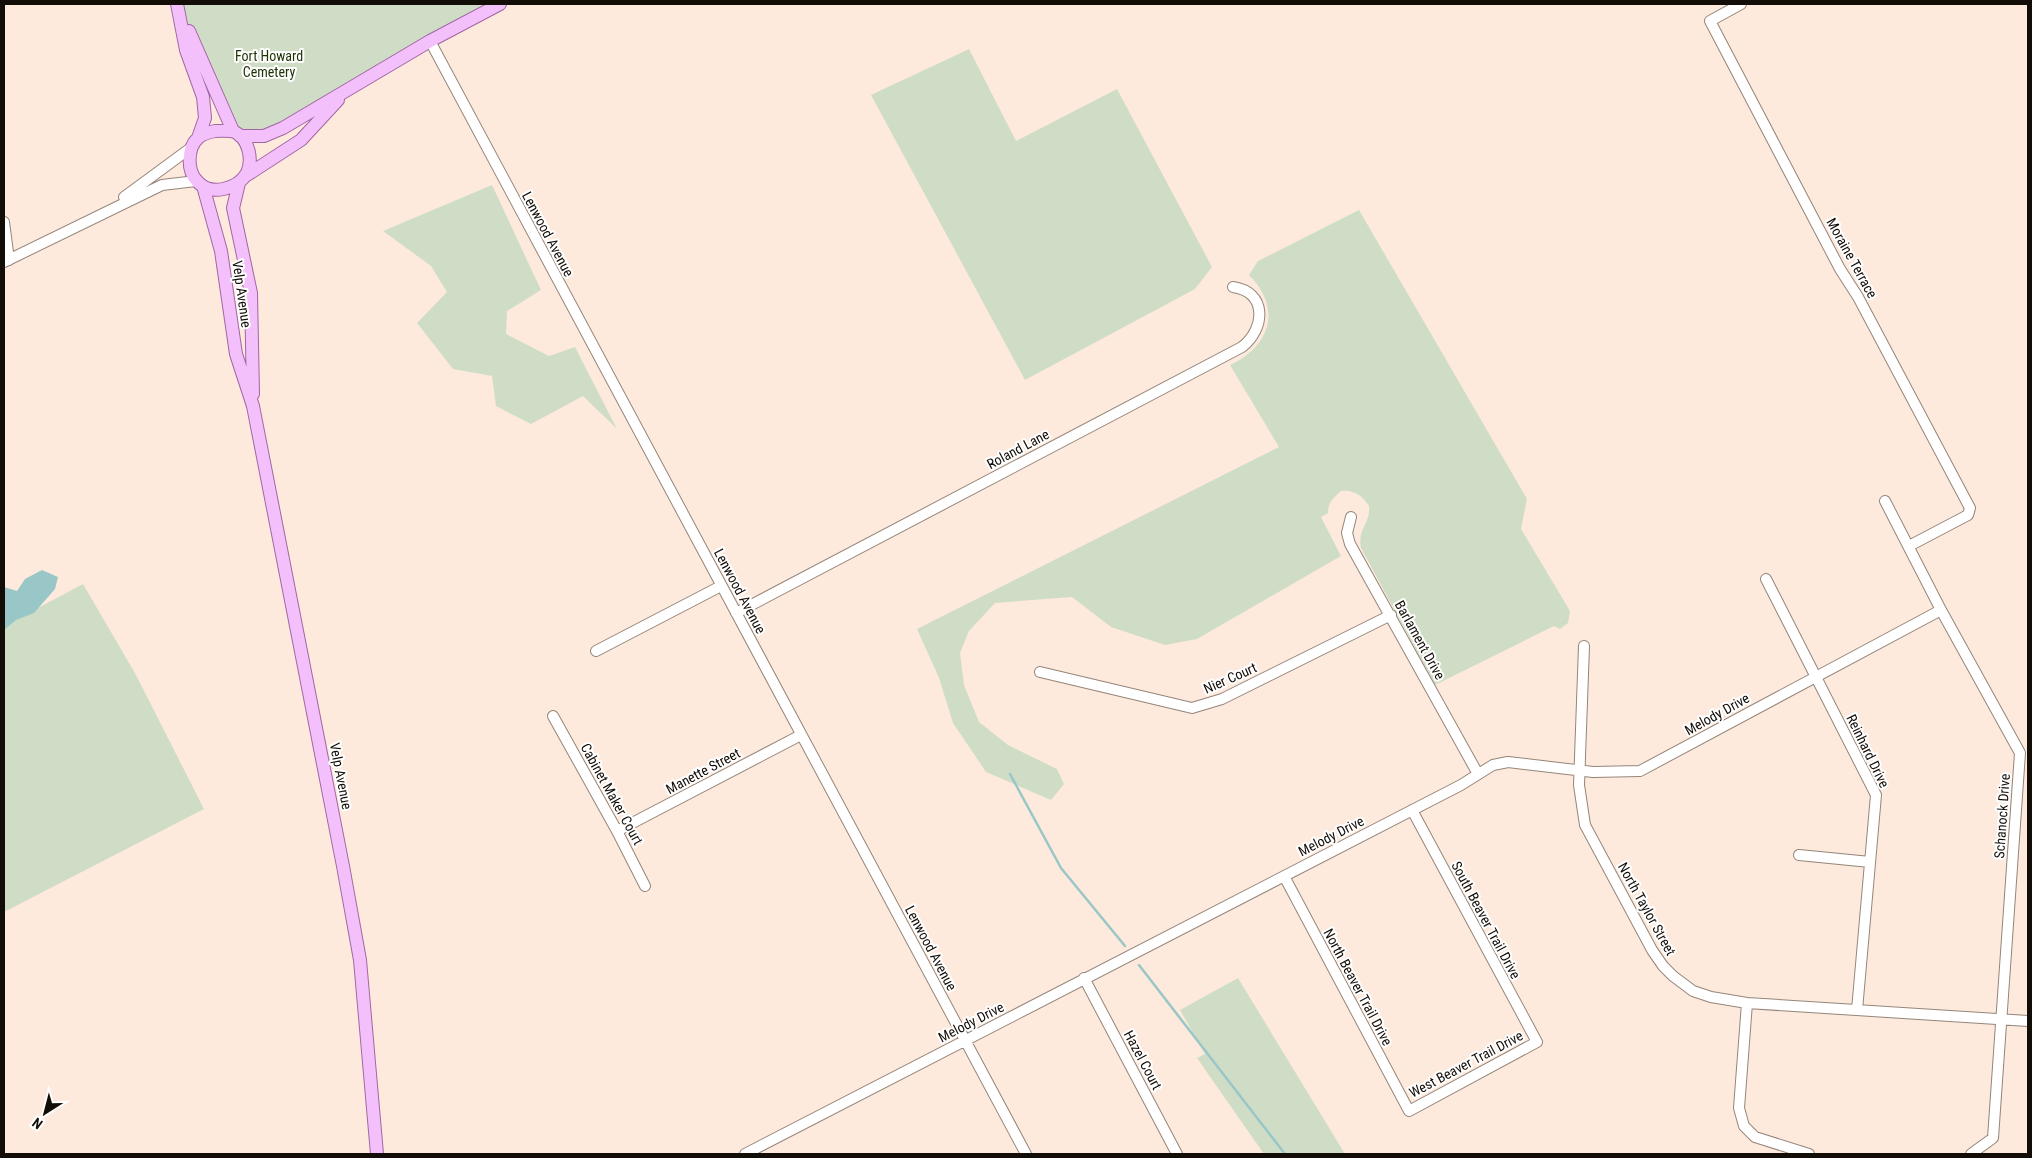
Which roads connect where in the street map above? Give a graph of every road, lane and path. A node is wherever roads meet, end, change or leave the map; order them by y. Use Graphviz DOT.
graph roads {
  1 [pos="178,4"];
  2 [pos="500,4"];
  3 [pos="1741,4"];
  4 [pos="430,41"];
  5 [pos="346,91"];
  6 [pos="237,134"];
  7 [pos="195,143"];
  8 [pos="241,180"];
  9 [pos="199,183"];
  10 [pos="105,212"];
  11 [pos="4,222"];
  12 [pos="6,262"];
  13 [pos="1232,287"];
  14 [pos="253,406"];
  15 [pos="1885,501"];
  16 [pos="1351,517"];
  17 [pos="1909,546"];
  18 [pos="1766,579"];
  19 [pos="721,586"];
  20 [pos="1941,610"];
  21 [pos="736,613"];
  22 [pos="1391,615"];
  23 [pos="1584,646"];
  24 [pos="596,650"];
  25 [pos="1040,672"];
  26 [pos="1816,676"];
  27 [pos="553,716"];
  28 [pos="801,735"];
  29 [pos="1579,770"];
  30 [pos="1478,774"];
  31 [pos="1412,810"];
  32 [pos="617,831"];
  33 [pos="1800,855"];
  34 [pos="1870,862"];
  35 [pos="1284,876"];
  36 [pos="645,886"];
  37 [pos="1084,978"];
  38 [pos="1747,1003"];
  39 [pos="1857,1010"];
  40 [pos="2002,1019"];
  41 [pos="2028,1021"];
  42 [pos="965,1040"];
  43 [pos="1537,1042"];
  44 [pos="1408,1111"];
  45 [pos="377,1154"];
  46 [pos="745,1154"];
  47 [pos="1026,1154"];
  48 [pos="1178,1154"];
  49 [pos="1809,1154"];
  50 [pos="1971,1154"];
  1 -- 6 [label="main road"];
  1 -- 7 [label="main road"];
  2 -- 4 [label="main road"];
  3 -- 17 [label="street, Moraine Terrace"];
  4 -- 5 [label="main road"];
  4 -- 19 [label="street, Lenwood Avenue"];
  5 -- 6 [label="main road"];
  5 -- 8 [label="main road"];
  6 -- 7 [label="main road"];
  6 -- 8 [label="main road"];
  7 -- 9 [label="main road"];
  7 -- 10 [label="street"];
  8 -- 9 [label="main road"];
  8 -- 14 [label="main road, Velp Avenue"];
  9 -- 10 [label="street"];
  9 -- 14 [label="main road, Velp Avenue"];
  10 -- 12 [label="street"];
  11 -- 12 [label="street"];
  13 -- 21 [label="street, Roland Lane"];
  14 -- 45 [label="main road, Velp Avenue"];
  15 -- 17 [label="street, Schanock Drive"];
  16 -- 22 [label="street, Barlament Drive"];
  17 -- 20 [label="street, Schanock Drive"];
  18 -- 26 [label="street, Reinhard Drive"];
  19 -- 21 [label="street, Lenwood Avenue"];
  19 -- 24 [label="street"];
  20 -- 26 [label="street, Melody Drive"];
  20 -- 40 [label="street, Schanock Drive"];
  21 -- 28 [label="street, Lenwood Avenue"];
  22 -- 25 [label="street, Nier Court"];
  22 -- 30 [label="street, Barlament Drive"];
  23 -- 29 [label="street, North Taylor Street"];
  26 -- 29 [label="street, Melody Drive"];
  26 -- 34 [label="street, Reinhard Drive"];
  27 -- 32 [label="street, Cabinet Maker Court"];
  28 -- 32 [label="street, Manette Street"];
  28 -- 42 [label="street, Lenwood Avenue"];
  29 -- 30 [label="street, Melody Drive"];
  29 -- 38 [label="street, North Taylor Street"];
  30 -- 31 [label="street, Melody Drive"];
  31 -- 35 [label="street, Melody Drive"];
  31 -- 43 [label="street, South Beaver Trail Drive"];
  32 -- 36 [label="street, Cabinet Maker Court"];
  33 -- 34 [label="street"];
  34 -- 39 [label="street, Reinhard Drive"];
  35 -- 37 [label="street, Melody Drive"];
  35 -- 44 [label="street, North Beaver Trail Drive"];
  37 -- 42 [label="street, Melody Drive"];
  37 -- 48 [label="street, Hazel Court"];
  38 -- 39 [label="street, North Taylor Street"];
  38 -- 49 [label="street"];
  39 -- 40 [label="street, North Taylor Street"];
  40 -- 41 [label="street, North Taylor Street"];
  40 -- 50 [label="street, Schanock Drive"];
  42 -- 46 [label="street, Melody Drive"];
  42 -- 47 [label="street, Lenwood Avenue"];
  43 -- 44 [label="street, West Beaver Trail Drive"];
}
